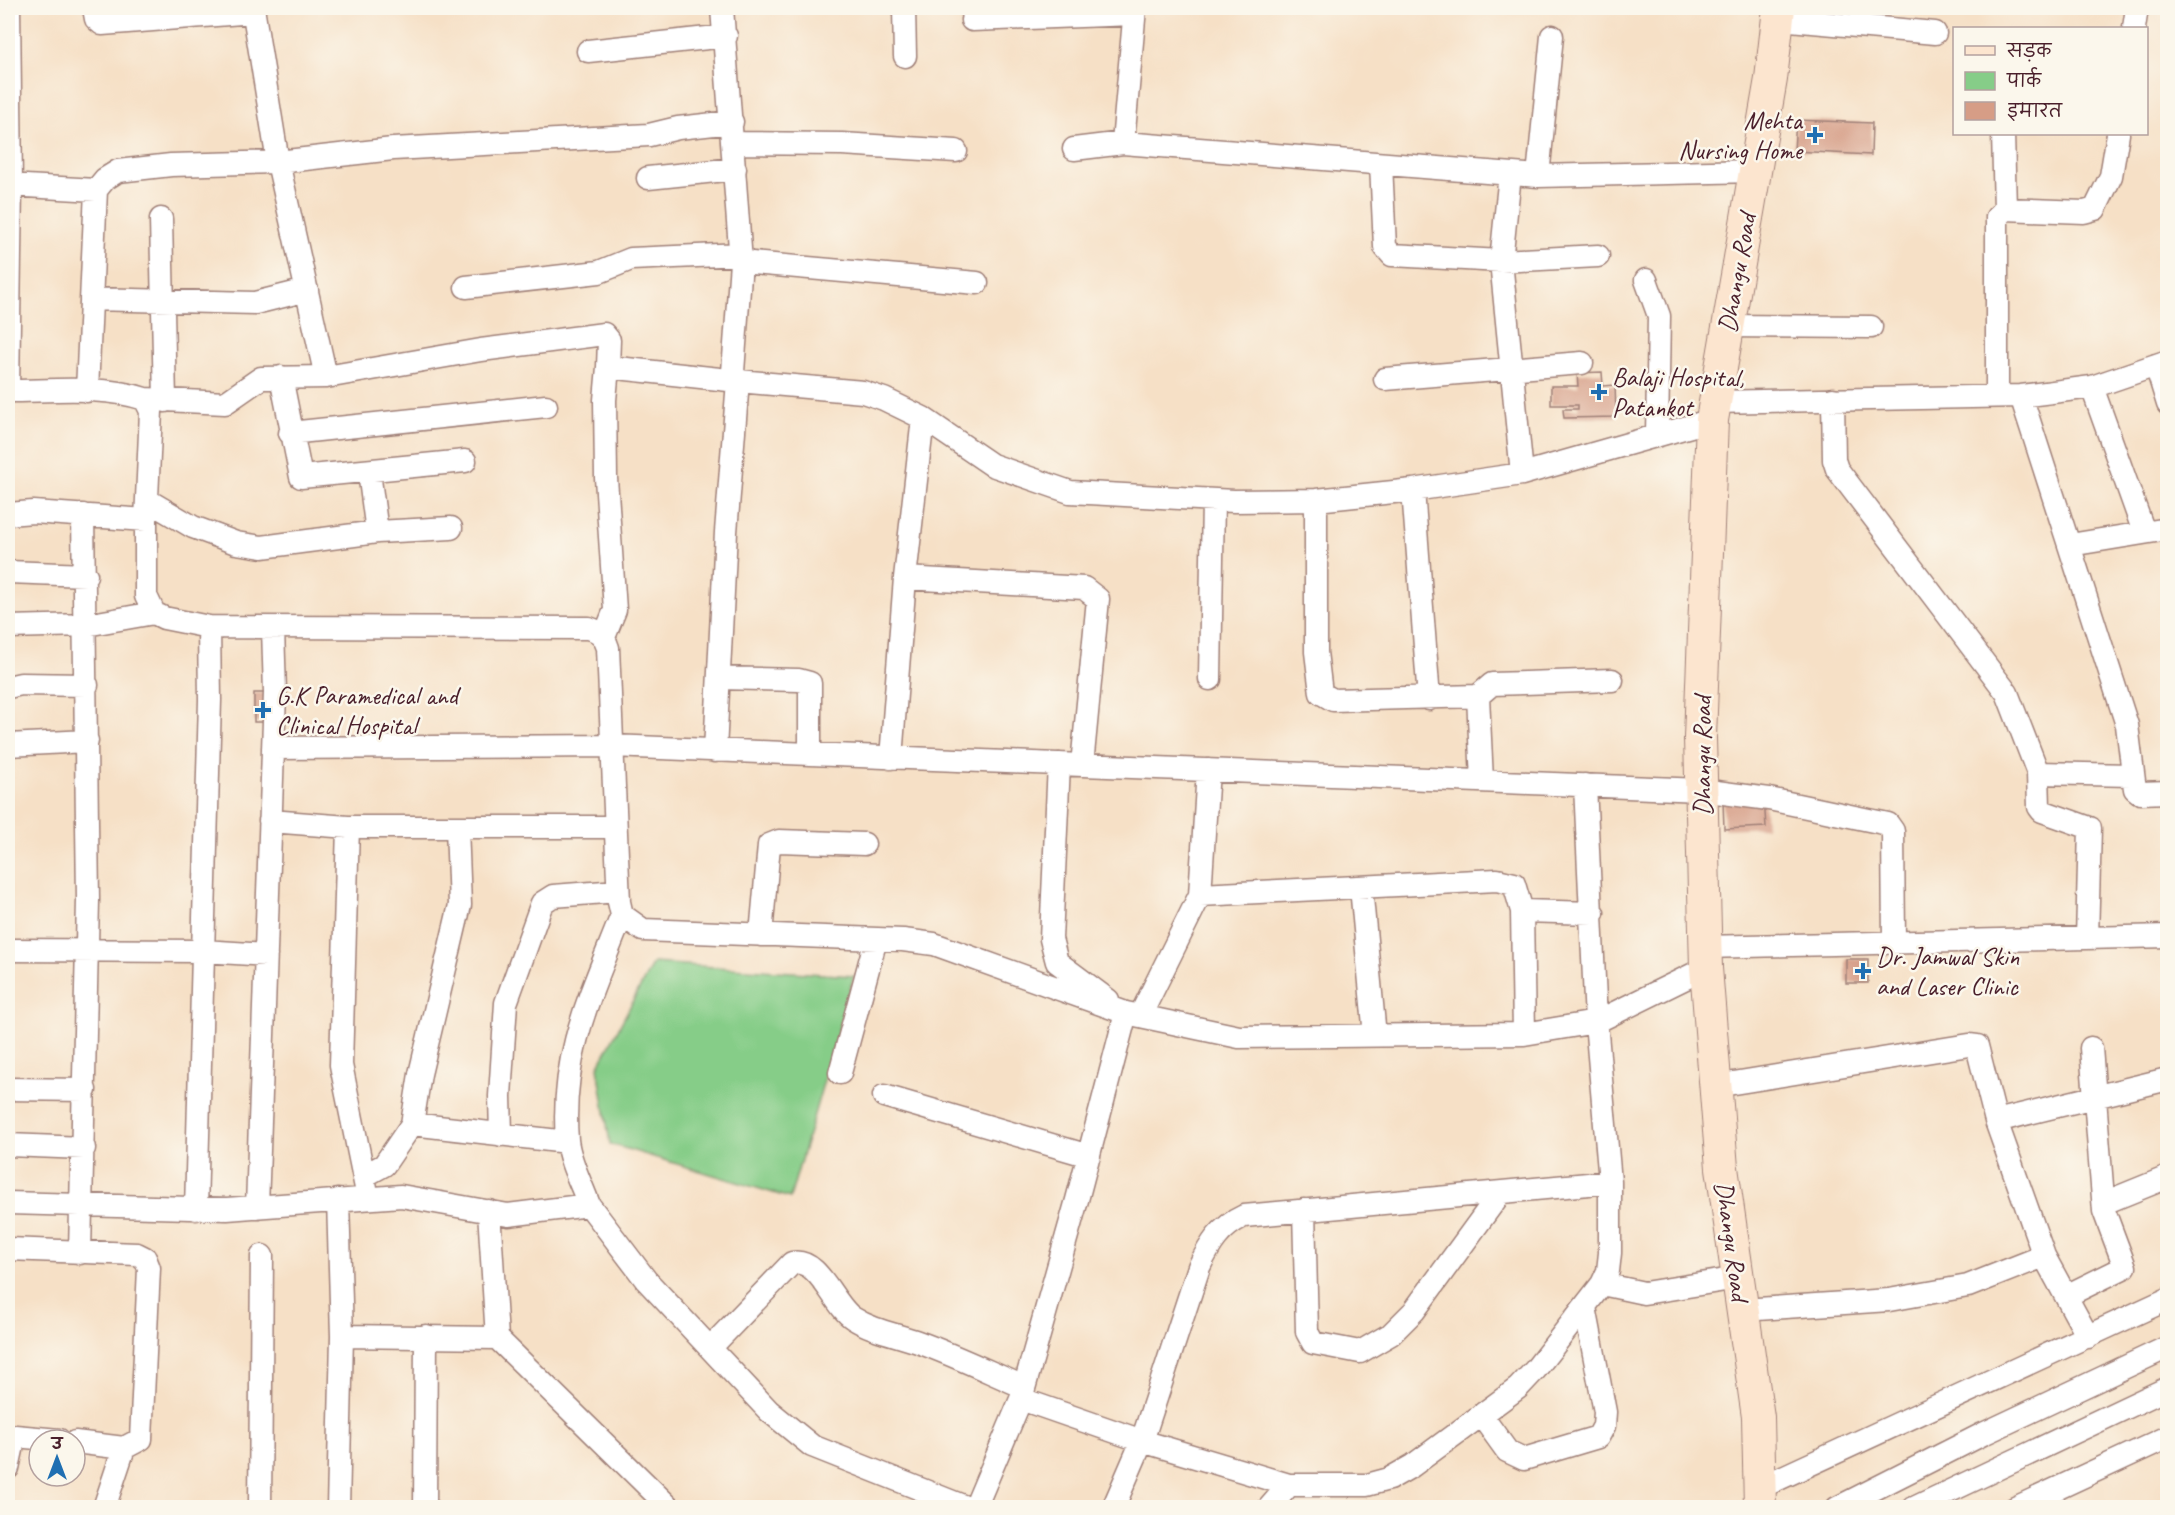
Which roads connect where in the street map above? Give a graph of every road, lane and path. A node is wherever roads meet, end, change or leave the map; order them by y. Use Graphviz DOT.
graph roads {
  1 [pos="9,8"];
  2 [pos="94,8"];
  3 [pos="722,8"];
  4 [pos="904,8"];
  5 [pos="2137,8"];
  6 [pos="253,10"];
  7 [pos="1134,11"];
  8 [pos="1779,13"];
  9 [pos="972,20"];
  10 [pos="2134,27"];
  11 [pos="1935,33"];
  12 [pos="726,36"];
  13 [pos="1552,36"];
  14 [pos="588,51"];
  15 [pos="905,56"];
  16 [pos="732,132"];
  17 [pos="2003,135"];
  18 [pos="2118,135"];
  19 [pos="1123,143"];
  20 [pos="1074,149"];
  21 [pos="956,151"];
  22 [pos="278,162"];
  23 [pos="1381,164"];
  24 [pos="735,169"];
  25 [pos="1755,171"];
  26 [pos="1510,174"];
  27 [pos="1538,176"];
  28 [pos="648,178"];
  29 [pos="9,185"];
  30 [pos="96,190"];
  31 [pos="2005,208"];
  32 [pos="161,219"];
  33 [pos="9,254"];
  34 [pos="1598,256"];
  35 [pos="741,258"];
  36 [pos="1500,261"];
  37 [pos="1646,280"];
  38 [pos="977,283"];
  39 [pos="466,287"];
  40 [pos="307,290"];
  41 [pos="91,299"];
  42 [pos="164,301"];
  43 [pos="1728,326"];
  44 [pos="1871,327"];
  45 [pos="1582,363"];
  46 [pos="2162,363"];
  47 [pos="608,367"];
  48 [pos="1511,367"];
  49 [pos="326,376"];
  50 [pos="281,377"];
  51 [pos="1385,379"];
  52 [pos="738,381"];
  53 [pos="2092,387"];
  54 [pos="8,391"];
  55 [pos="87,391"];
  56 [pos="1997,396"];
  57 [pos="2021,396"];
  58 [pos="1833,399"];
  59 [pos="155,400"];
  60 [pos="2168,404"];
  61 [pos="546,406"];
  62 [pos="1714,411"];
  63 [pos="923,418"];
  64 [pos="290,433"];
  65 [pos="1657,435"];
  66 [pos="465,461"];
  67 [pos="369,472"];
  68 [pos="1522,474"];
  69 [pos="1413,490"];
  70 [pos="1213,500"];
  71 [pos="1316,500"];
  72 [pos="146,510"];
  73 [pos="8,514"];
  74 [pos="83,515"];
  75 [pos="451,528"];
  76 [pos="2168,529"];
  77 [pos="377,532"];
  78 [pos="2144,532"];
  79 [pos="2070,545"];
  80 [pos="8,572"];
  81 [pos="86,575"];
  82 [pos="905,578"];
  83 [pos="154,613"];
  84 [pos="86,625"];
  85 [pos="8,627"];
  86 [pos="209,627"];
  87 [pos="273,628"];
  88 [pos="604,637"];
  89 [pos="719,678"];
  90 [pos="1210,679"];
  91 [pos="1612,680"];
  92 [pos="87,685"];
  93 [pos="8,687"];
  94 [pos="1478,696"];
  95 [pos="1429,699"];
  96 [pos="87,741"];
  97 [pos="8,745"];
  98 [pos="612,746"];
  99 [pos="273,748"];
  100 [pos="715,751"];
  101 [pos="810,754"];
  102 [pos="891,758"];
  103 [pos="1059,764"];
  104 [pos="1083,765"];
  105 [pos="1208,770"];
  106 [pos="2038,773"];
  107 [pos="2131,775"];
  108 [pos="1482,781"];
  109 [pos="1585,785"];
  110 [pos="1701,790"];
  111 [pos="2168,792"];
  112 [pos="270,821"];
  113 [pos="348,827"];
  114 [pos="457,827"];
  115 [pos="614,827"];
  116 [pos="864,844"];
  117 [pos="1361,887"];
  118 [pos="618,891"];
  119 [pos="1200,895"];
  120 [pos="1522,911"];
  121 [pos="1593,913"];
  122 [pos="622,915"];
  123 [pos="761,935"];
  124 [pos="2168,936"];
  125 [pos="2087,938"];
  126 [pos="876,939"];
  127 [pos="1894,942"];
  128 [pos="88,949"];
  129 [pos="8,951"];
  130 [pos="203,951"];
  131 [pos="266,955"];
  132 [pos="1706,957"];
  133 [pos="1133,1015"];
  134 [pos="1596,1022"];
  135 [pos="1524,1034"];
  136 [pos="1375,1036"];
  137 [pos="2091,1048"];
  138 [pos="840,1073"];
  139 [pos="2168,1079"];
  140 [pos="1715,1086"];
  141 [pos="8,1089"];
  142 [pos="85,1089"];
  143 [pos="884,1096"];
  144 [pos="2096,1097"];
  145 [pos="1996,1121"];
  146 [pos="412,1124"];
  147 [pos="501,1135"];
  148 [pos="567,1142"];
  149 [pos="8,1145"];
  150 [pos="84,1148"];
  151 [pos="1089,1156"];
  152 [pos="364,1176"];
  153 [pos="2168,1178"];
  154 [pos="1610,1182"];
  155 [pos="1500,1192"];
  156 [pos="368,1198"];
  157 [pos="338,1200"];
  158 [pos="8,1203"];
  159 [pos="2104,1203"];
  160 [pos="83,1205"];
  161 [pos="589,1205"];
  162 [pos="257,1207"];
  163 [pos="196,1209"];
  164 [pos="1304,1210"];
  165 [pos="489,1211"];
  166 [pos="8,1248"];
  167 [pos="80,1253"];
  168 [pos="262,1256"];
  169 [pos="2044,1256"];
  170 [pos="1738,1278"];
  171 [pos="1602,1284"];
  172 [pos="2066,1296"];
  173 [pos="2168,1299"];
  174 [pos="1585,1306"];
  175 [pos="1743,1310"];
  176 [pos="342,1336"];
  177 [pos="426,1336"];
  178 [pos="2088,1337"];
  179 [pos="497,1338"];
  180 [pos="2168,1347"];
  181 [pos="710,1348"];
  182 [pos="2168,1388"];
  183 [pos="1023,1393"];
  184 [pos="1481,1415"];
  185 [pos="27,1437"];
  186 [pos="2168,1437"];
  187 [pos="1142,1441"];
  188 [pos="87,1444"];
  189 [pos="124,1449"];
  190 [pos="8,1468"];
  191 [pos="1289,1485"];
  192 [pos="1760,1498"];
  193 [pos="1114,1506"];
  194 [pos="104,1508"];
  195 [pos="260,1508"];
  196 [pos="338,1508"];
  197 [pos="425,1508"];
  198 [pos="670,1508"];
  199 [pos="968,1508"];
  200 [pos="975,1508"];
  201 [pos="1269,1508"];
  202 [pos="1837,1508"];
  203 [pos="1914,1508"];
  204 [pos="2015,1508"];
  1 -- 29 [label="street"];
  2 -- 6 [label="street"];
  3 -- 12 [label="street"];
  4 -- 15 [label="street"];
  5 -- 10 [label="street"];
  6 -- 22 [label="street"];
  7 -- 9 [label="street"];
  7 -- 19 [label="street"];
  8 -- 11 [label="street"];
  8 -- 25 [label="street, Dhangu Road"];
  12 -- 14 [label="street"];
  12 -- 16 [label="street"];
  13 -- 27 [label="street"];
  16 -- 21 [label="street"];
  16 -- 22 [label="street"];
  16 -- 24 [label="street"];
  17 -- 31 [label="street"];
  18 -- 31 [label="street"];
  19 -- 20 [label="street"];
  19 -- 23 [label="street"];
  22 -- 30 [label="street"];
  22 -- 40 [label="street"];
  23 -- 26 [label="street"];
  23 -- 36 [label="street"];
  24 -- 28 [label="street"];
  24 -- 35 [label="street"];
  25 -- 27 [label="street"];
  25 -- 43 [label="street, Dhangu Road"];
  26 -- 27 [label="street"];
  26 -- 36 [label="street"];
  29 -- 30 [label="street"];
  29 -- 33 [label="street"];
  30 -- 41 [label="street"];
  31 -- 56 [label="street"];
  32 -- 42 [label="street"];
  33 -- 54 [label="street"];
  34 -- 36 [label="street"];
  35 -- 38 [label="street"];
  35 -- 39 [label="street"];
  35 -- 52 [label="street"];
  36 -- 48 [label="street"];
  37 -- 65 [label="street"];
  40 -- 42 [label="street"];
  40 -- 49 [label="street"];
  41 -- 42 [label="street"];
  41 -- 55 [label="street"];
  42 -- 59 [label="street"];
  43 -- 44 [label="street"];
  43 -- 62 [label="street, Dhangu Road"];
  45 -- 48 [label="street"];
  46 -- 53 [label="street"];
  46 -- 60 [label="street"];
  47 -- 49 [label="street"];
  47 -- 52 [label="street"];
  47 -- 88 [label="street"];
  48 -- 51 [label="street"];
  48 -- 68 [label="street"];
  49 -- 50 [label="street"];
  50 -- 59 [label="street"];
  50 -- 64 [label="street"];
  52 -- 63 [label="street"];
  52 -- 89 [label="street"];
  53 -- 57 [label="street"];
  53 -- 78 [label="street"];
  54 -- 55 [label="street"];
  55 -- 59 [label="street"];
  56 -- 57 [label="street"];
  56 -- 58 [label="street"];
  57 -- 79 [label="street"];
  58 -- 62 [label="street"];
  58 -- 106 [label="street"];
  59 -- 72 [label="street"];
  61 -- 64 [label="street"];
  62 -- 65 [label="street"];
  62 -- 110 [label="street, Dhangu Road"];
  63 -- 70 [label="street"];
  63 -- 82 [label="street"];
  64 -- 67 [label="street"];
  65 -- 68 [label="street"];
  66 -- 67 [label="street"];
  67 -- 77 [label="street"];
  68 -- 69 [label="street"];
  69 -- 71 [label="street"];
  69 -- 95 [label="street"];
  70 -- 71 [label="street"];
  70 -- 90 [label="street"];
  71 -- 95 [label="street"];
  72 -- 74 [label="street"];
  72 -- 77 [label="street"];
  72 -- 83 [label="street"];
  73 -- 74 [label="street"];
  74 -- 81 [label="street"];
  75 -- 77 [label="street"];
  76 -- 78 [label="street"];
  78 -- 79 [label="street"];
  79 -- 107 [label="street"];
  80 -- 81 [label="street"];
  81 -- 84 [label="street"];
  82 -- 102 [label="street"];
  82 -- 104 [label="street"];
  83 -- 84 [label="street"];
  83 -- 86 [label="street"];
  84 -- 85 [label="street"];
  84 -- 92 [label="street"];
  86 -- 87 [label="street"];
  86 -- 130 [label="street"];
  87 -- 88 [label="street"];
  87 -- 99 [label="street"];
  88 -- 98 [label="street"];
  89 -- 100 [label="street"];
  89 -- 101 [label="street"];
  91 -- 94 [label="street"];
  92 -- 93 [label="street"];
  92 -- 96 [label="street"];
  94 -- 95 [label="street"];
  94 -- 108 [label="street"];
  96 -- 97 [label="street"];
  96 -- 128 [label="street"];
  98 -- 99 [label="street"];
  98 -- 100 [label="street"];
  98 -- 115 [label="street"];
  99 -- 112 [label="street"];
  100 -- 101 [label="street"];
  101 -- 102 [label="street"];
  102 -- 103 [label="street"];
  103 -- 104 [label="street"];
  103 -- 133 [label="street"];
  104 -- 105 [label="street"];
  105 -- 108 [label="street"];
  105 -- 119 [label="street"];
  106 -- 107 [label="street"];
  106 -- 125 [label="street"];
  107 -- 111 [label="street"];
  108 -- 109 [label="street"];
  109 -- 110 [label="street"];
  109 -- 121 [label="street"];
  110 -- 127 [label="street"];
  110 -- 132 [label="street, Dhangu Road"];
  112 -- 113 [label="street"];
  112 -- 131 [label="street"];
  113 -- 114 [label="street"];
  113 -- 152 [label="street"];
  114 -- 115 [label="street"];
  114 -- 146 [label="street"];
  115 -- 118 [label="street"];
  116 -- 123 [label="street"];
  117 -- 119 [label="street"];
  117 -- 120 [label="street"];
  117 -- 136 [label="street"];
  118 -- 122 [label="street"];
  118 -- 147 [label="street"];
  119 -- 133 [label="street"];
  120 -- 121 [label="street"];
  120 -- 135 [label="street"];
  121 -- 134 [label="street"];
  122 -- 123 [label="street"];
  122 -- 148 [label="street"];
  123 -- 126 [label="street"];
  124 -- 125 [label="street"];
  125 -- 127 [label="street"];
  126 -- 133 [label="street"];
  126 -- 138 [label="street"];
  127 -- 132 [label="street"];
  128 -- 129 [label="street"];
  128 -- 130 [label="street"];
  128 -- 142 [label="street"];
  130 -- 131 [label="street"];
  130 -- 163 [label="street"];
  131 -- 162 [label="street"];
  132 -- 134 [label="street"];
  132 -- 140 [label="street, Dhangu Road"];
  133 -- 136 [label="street"];
  133 -- 151 [label="street"];
  134 -- 135 [label="street"];
  134 -- 154 [label="street"];
  135 -- 136 [label="street"];
  137 -- 144 [label="street"];
  139 -- 144 [label="street"];
  140 -- 145 [label="street"];
  140 -- 170 [label="street, Dhangu Road"];
  141 -- 142 [label="street"];
  142 -- 150 [label="street"];
  143 -- 151 [label="street"];
  144 -- 145 [label="street"];
  144 -- 159 [label="street"];
  145 -- 169 [label="street"];
  146 -- 147 [label="street"];
  146 -- 152 [label="street"];
  147 -- 148 [label="street"];
  148 -- 161 [label="street"];
  149 -- 150 [label="street"];
  150 -- 160 [label="street"];
  151 -- 183 [label="street"];
  152 -- 156 [label="street"];
  153 -- 159 [label="street"];
  154 -- 155 [label="street"];
  154 -- 171 [label="street"];
  155 -- 164 [label="street"];
  155 -- 164 [label="street"];
  156 -- 157 [label="street"];
  156 -- 165 [label="street"];
  157 -- 162 [label="street"];
  157 -- 176 [label="street"];
  158 -- 160 [label="street"];
  159 -- 172 [label="street"];
  160 -- 163 [label="street"];
  160 -- 167 [label="street"];
  161 -- 165 [label="street"];
  161 -- 181 [label="street"];
  162 -- 163 [label="street"];
  164 -- 187 [label="street"];
  165 -- 179 [label="street"];
  166 -- 167 [label="street"];
  167 -- 189 [label="street"];
  168 -- 195 [label="street"];
  169 -- 172 [label="street"];
  169 -- 175 [label="street"];
  170 -- 171 [label="street"];
  170 -- 175 [label="street, Dhangu Road"];
  171 -- 174 [label="street"];
  172 -- 178 [label="street"];
  173 -- 178 [label="street"];
  174 -- 184 [label="street"];
  174 -- 184 [label="street"];
  175 -- 192 [label="street, Dhangu Road"];
  176 -- 177 [label="street"];
  176 -- 196 [label="street"];
  177 -- 179 [label="street"];
  177 -- 197 [label="street"];
  178 -- 192 [label="street"];
  179 -- 198 [label="street"];
  180 -- 202 [label="street"];
  181 -- 183 [label="street"];
  181 -- 199 [label="street"];
  182 -- 203 [label="street"];
  183 -- 187 [label="street"];
  183 -- 200 [label="street"];
  184 -- 191 [label="street"];
  185 -- 190 [label="street"];
  186 -- 204 [label="street"];
  187 -- 191 [label="street"];
  187 -- 193 [label="street"];
  188 -- 189 [label="street"];
  189 -- 194 [label="street"];
  191 -- 201 [label="street"];
}
